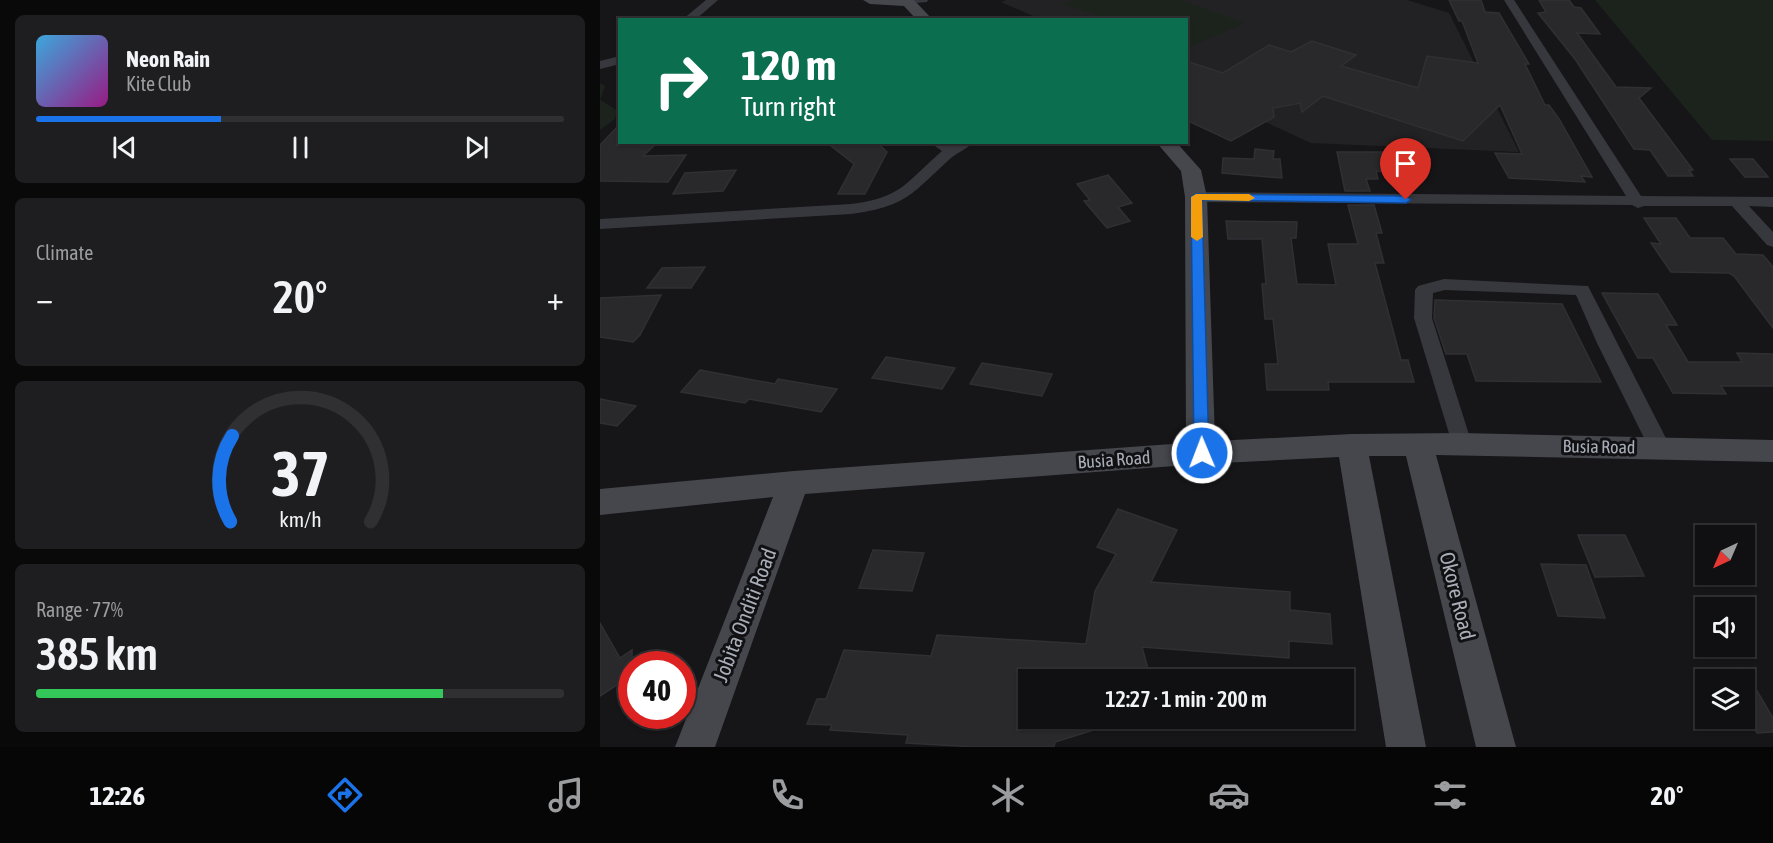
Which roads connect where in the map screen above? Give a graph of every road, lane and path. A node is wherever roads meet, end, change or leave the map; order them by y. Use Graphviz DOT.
graph roads {
  1 [pos="713,0"];
  2 [pos="870,0"];
  3 [pos="1509,0"];
  4 [pos="915,1"];
  5 [pos="690,18"];
  6 [pos="925,18"];
  7 [pos="618,60"];
  8 [pos="600,65"];
  9 [pos="940,144"];
  10 [pos="963,144"];
  11 [pos="1167,144"];
  12 [pos="952,150"];
  13 [pos="1196,197"];
  14 [pos="1638,202"];
  15 [pos="1737,202"];
  16 [pos="1773,202"];
  17 [pos="600,224"];
  18 [pos="1773,242"];
  19 [pos="1461,444"];
  20 [pos="1418,445"];
  21 [pos="1352,446"];
  22 [pos="1660,448"];
  23 [pos="1773,451"];
  24 [pos="1202,453"];
  25 [pos="794,483"];
  26 [pos="600,502"];
  27 [pos="695,747"];
  28 [pos="1407,747"];
  29 [pos="1496,747"];
  1 -- 5 [label="street"];
  2 -- 4 [label="street"];
  3 -- 14 [label="street"];
  4 -- 6 [label="street"];
  7 -- 8 [label="street"];
  9 -- 12 [label="street"];
  10 -- 12 [label="street"];
  11 -- 13 [label="street"];
  12 -- 17 [label="street"];
  13 -- 14 [label="street"];
  13 -- 24 [label="street"];
  14 -- 15 [label="street"];
  15 -- 16 [label="street"];
  15 -- 18 [label="street"];
  19 -- 20 [label="street, Busia Road"];
  19 -- 22 [label="street, Busia Road"];
  19 -- 22 [label="street"];
  20 -- 21 [label="street, Busia Road"];
  20 -- 29 [label="street, Okore Road"];
  21 -- 24 [label="street, Busia Road"];
  21 -- 28 [label="street"];
  22 -- 23 [label="street, Busia Road"];
  24 -- 25 [label="street, Busia Road"];
  25 -- 26 [label="street, Busia Road"];
  25 -- 27 [label="street, Jobita Onditi Road"];
}
